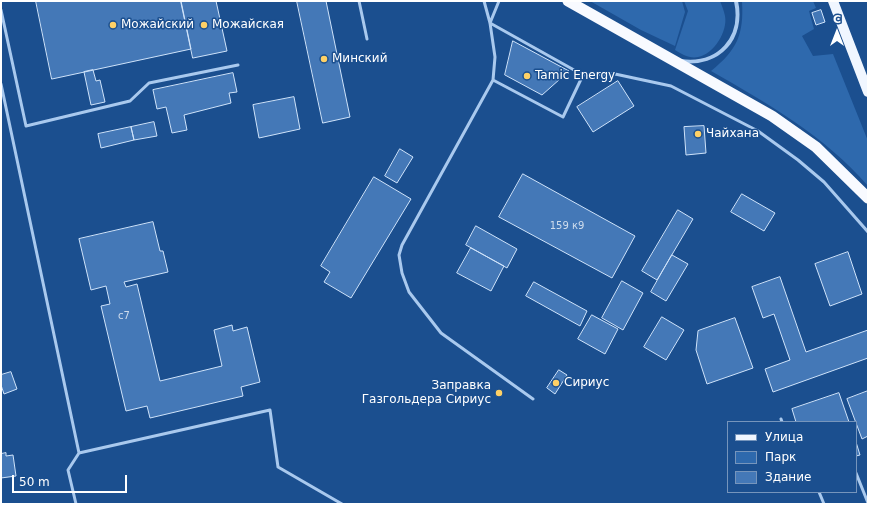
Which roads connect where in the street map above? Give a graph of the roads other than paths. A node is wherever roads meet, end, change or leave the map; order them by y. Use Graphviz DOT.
graph roads {
  1 [pos="359,1"];
  2 [pos="484,1"];
  3 [pos="499,1"];
  4 [pos="568,1"];
  5 [pos="736,1"];
  6 [pos="834,1"];
  7 [pos="1,10"];
  8 [pos="490,23"];
  9 [pos="367,39"];
  10 [pos="675,60"];
  11 [pos="238,65"];
  12 [pos="583,75"];
  13 [pos="493,80"];
  14 [pos="1,84"];
  15 [pos="868,92"];
  16 [pos="868,198"];
  17 [pos="868,232"];
  18 [pos="532,399"];
  19 [pos="79,453"];
  20 [pos="857,476"];
  21 [pos="819,493"];
  22 [pos="868,503"];
  23 [pos="76,504"];
  24 [pos="342,504"];
  25 [pos="824,504"];
  1 -- 9 [label="lane"];
  2 -- 8 [label="lane"];
  3 -- 8 [label="lane"];
  4 -- 10 [label="highway"];
  5 -- 10 [label="street"];
  6 -- 15 [label="main road"];
  7 -- 11 [label="lane"];
  8 -- 12 [label="lane"];
  8 -- 13 [label="lane"];
  10 -- 16 [label="highway"];
  12 -- 13 [label="lane"];
  12 -- 17 [label="lane"];
  13 -- 18 [label="lane"];
  14 -- 19 [label="lane"];
  19 -- 23 [label="lane"];
  19 -- 24 [label="lane"];
  20 -- 22 [label="lane"];
  21 -- 25 [label="lane"];
}
